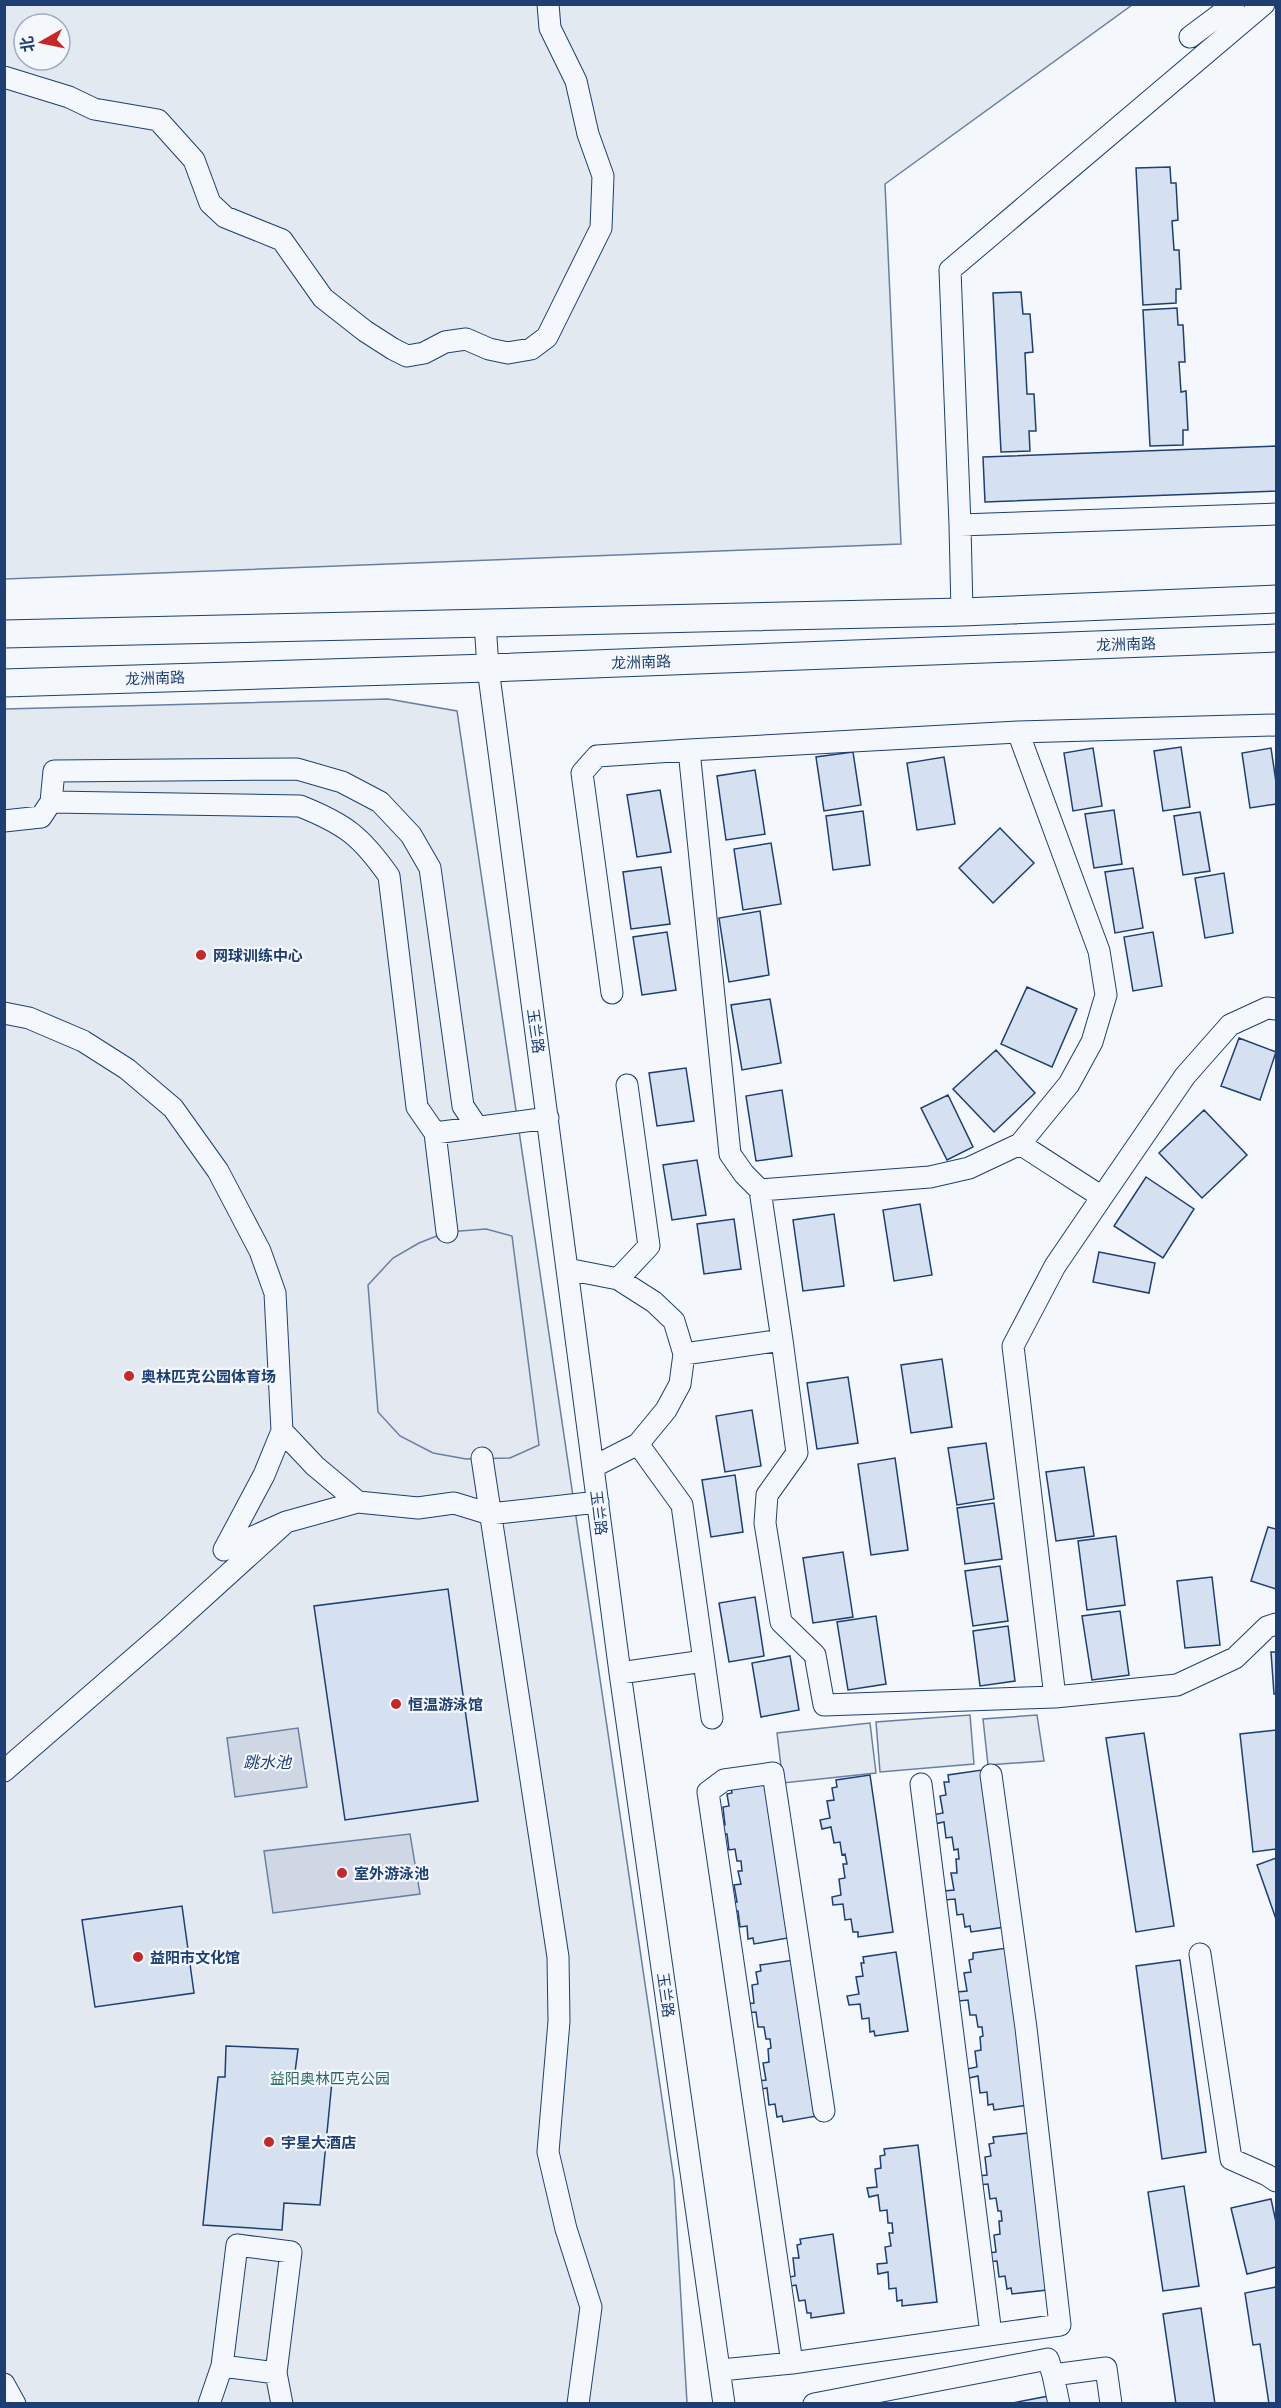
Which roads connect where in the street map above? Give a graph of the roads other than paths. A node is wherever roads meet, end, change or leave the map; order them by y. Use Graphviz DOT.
graph roads {
  1 [pos="548,4"];
  2 [pos="1234,4"];
  3 [pos="1264,4"];
  4 [pos="1190,38"];
  5 [pos="4,76"];
  6 [pos="1276,514"];
  7 [pos="960,525"];
  8 [pos="1276,599"];
  9 [pos="962,612"];
  10 [pos="485,622"];
  11 [pos="4,634"];
  12 [pos="1276,638"];
  13 [pos="488,668"];
  14 [pos="4,683"];
  15 [pos="1276,725"];
  16 [pos="1018,732"];
  17 [pos="689,750"];
  18 [pos="51,802"];
  19 [pos="4,820"];
  20 [pos="612,993"];
  21 [pos="1276,1009"];
  22 [pos="4,1013"];
  23 [pos="627,1085"];
  24 [pos="548,1118"];
  25 [pos="477,1128"];
  26 [pos="435,1133"];
  27 [pos="1020,1144"];
  28 [pos="760,1190"];
  29 [pos="1102,1197"];
  30 [pos="447,1232"];
  31 [pos="567,1269"];
  32 [pos="618,1279"];
  33 [pos="782,1340"];
  34 [pos="684,1353"];
  35 [pos="282,1431"];
  36 [pos="638,1444"];
  37 [pos="482,1458"];
  38 [pos="593,1467"];
  39 [pos="358,1502"];
  40 [pos="598,1502"];
  41 [pos="490,1514"];
  42 [pos="286,1522"];
  43 [pos="1276,1624"];
  44 [pos="704,1661"];
  45 [pos="620,1673"];
  46 [pos="1055,1697"];
  47 [pos="712,1718"];
  48 [pos="4,1771"];
  49 [pos="991,1775"];
  50 [pos="921,1784"];
  51 [pos="1200,1954"];
  52 [pos="824,2111"];
  53 [pos="1276,2181"];
  54 [pos="991,2334"];
  55 [pos="792,2362"];
  56 [pos="222,2366"];
  57 [pos="721,2370"];
  58 [pos="276,2373"];
  59 [pos="1053,2375"];
  60 [pos="4,2384"];
  61 [pos="15,2403"];
  62 [pos="209,2403"];
  63 [pos="282,2403"];
  64 [pos="578,2403"];
  65 [pos="724,2403"];
  66 [pos="814,2403"];
  67 [pos="1059,2403"];
  68 [pos="1111,2403"];
  1 -- 5 [label="street"];
  2 -- 4 [label="street"];
  3 -- 7 [label="street"];
  6 -- 7 [label="street"];
  7 -- 9 [label="street"];
  8 -- 9 [label="main road"];
  9 -- 10 [label="main road"];
  10 -- 11 [label="main road"];
  10 -- 13 [label="street, 玉兰路"];
  12 -- 13 [label="main road, 龙洲南路"];
  13 -- 14 [label="main road, 龙洲南路"];
  13 -- 24 [label="street, 玉兰路"];
  15 -- 16 [label="street"];
  16 -- 17 [label="street"];
  16 -- 27 [label="street"];
  17 -- 20 [label="street"];
  17 -- 28 [label="street"];
  18 -- 19 [label="street"];
  18 -- 25 [label="street"];
  18 -- 26 [label="street"];
  21 -- 29 [label="street"];
  22 -- 35 [label="street"];
  23 -- 32 [label="street"];
  24 -- 25 [label="street"];
  24 -- 31 [label="street, 玉兰路"];
  25 -- 26 [label="street"];
  26 -- 30 [label="street"];
  27 -- 28 [label="street"];
  27 -- 29 [label="street"];
  28 -- 33 [label="street"];
  29 -- 46 [label="street"];
  31 -- 32 [label="street"];
  31 -- 38 [label="street, 玉兰路"];
  32 -- 34 [label="street"];
  33 -- 34 [label="street"];
  33 -- 46 [label="street"];
  34 -- 36 [label="street"];
  35 -- 39 [label="street"];
  35 -- 42 [label="street"];
  36 -- 38 [label="street"];
  36 -- 44 [label="street"];
  37 -- 41 [label="street"];
  38 -- 40 [label="street, 玉兰路"];
  39 -- 41 [label="street"];
  39 -- 42 [label="street"];
  40 -- 41 [label="street"];
  40 -- 45 [label="street, 玉兰路"];
  41 -- 64 [label="street"];
  42 -- 48 [label="street"];
  43 -- 46 [label="street"];
  44 -- 45 [label="street"];
  44 -- 47 [label="street"];
  45 -- 57 [label="street, 玉兰路"];
  49 -- 54 [label="street"];
  50 -- 54 [label="street"];
  51 -- 53 [label="street"];
  52 -- 55 [label="street"];
  54 -- 55 [label="street"];
  55 -- 57 [label="street"];
  56 -- 58 [label="street"];
  56 -- 58 [label="street"];
  56 -- 62 [label="street"];
  57 -- 65 [label="street, 玉兰路"];
  58 -- 63 [label="street"];
  59 -- 66 [label="street"];
  59 -- 67 [label="street"];
  59 -- 68 [label="street"];
  60 -- 61 [label="street"];
}
